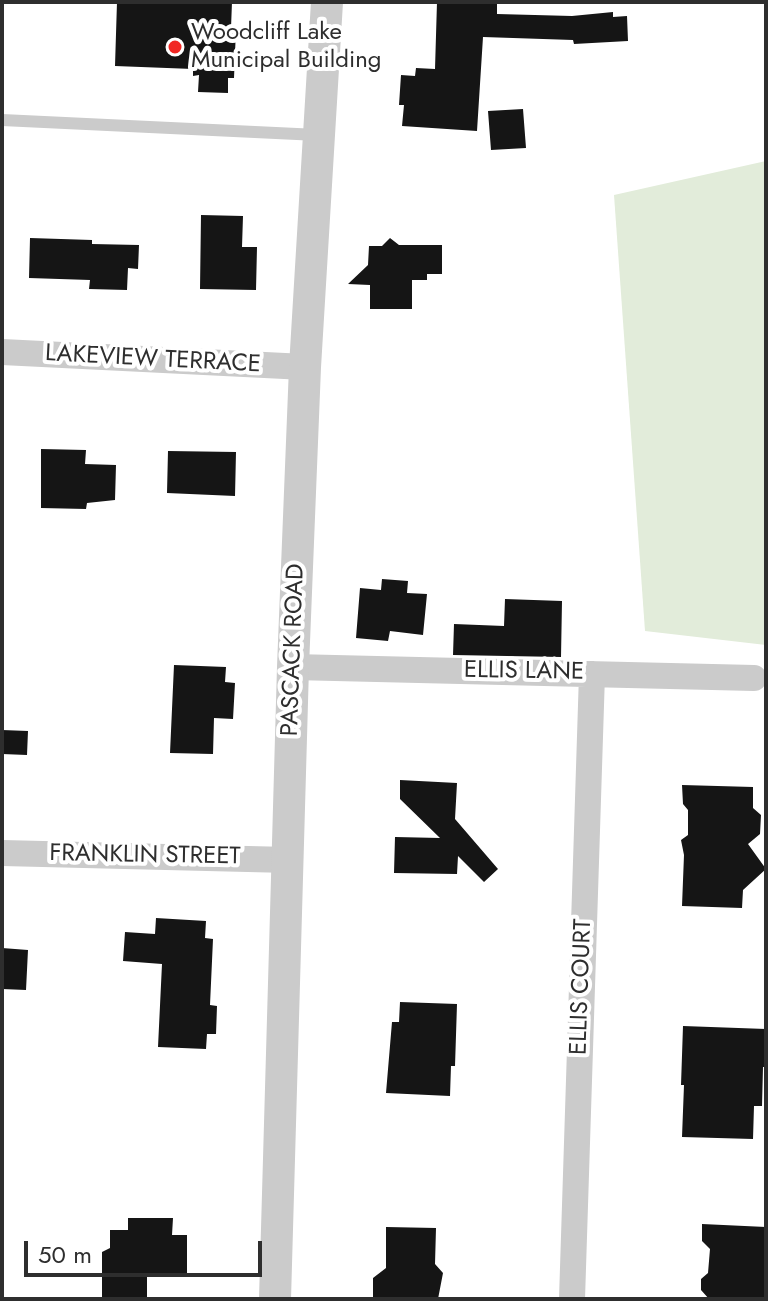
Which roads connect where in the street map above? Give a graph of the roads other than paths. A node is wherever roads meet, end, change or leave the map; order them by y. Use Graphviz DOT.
graph roads {
  1 [pos="327,2"];
  2 [pos="2,120"];
  3 [pos="319,135"];
  4 [pos="2,352"];
  5 [pos="305,367"];
  6 [pos="293,667"];
  7 [pos="592,674"];
  8 [pos="754,678"];
  9 [pos="2,853"];
  10 [pos="289,860"];
  11 [pos="275,1299"];
  12 [pos="572,1299"];
  1 -- 3 [label="street, PASCACK ROAD"];
  2 -- 3 [label="lane"];
  3 -- 5 [label="street, PASCACK ROAD"];
  4 -- 5 [label="street, LAKEVIEW TERRACE"];
  5 -- 6 [label="street, PASCACK ROAD"];
  6 -- 7 [label="street, ELLIS LANE"];
  6 -- 10 [label="street, PASCACK ROAD"];
  7 -- 8 [label="street, ELLIS LANE"];
  7 -- 12 [label="street, ELLIS COURT"];
  9 -- 10 [label="street, FRANKLIN STREET"];
  10 -- 11 [label="street, PASCACK ROAD"];
}
